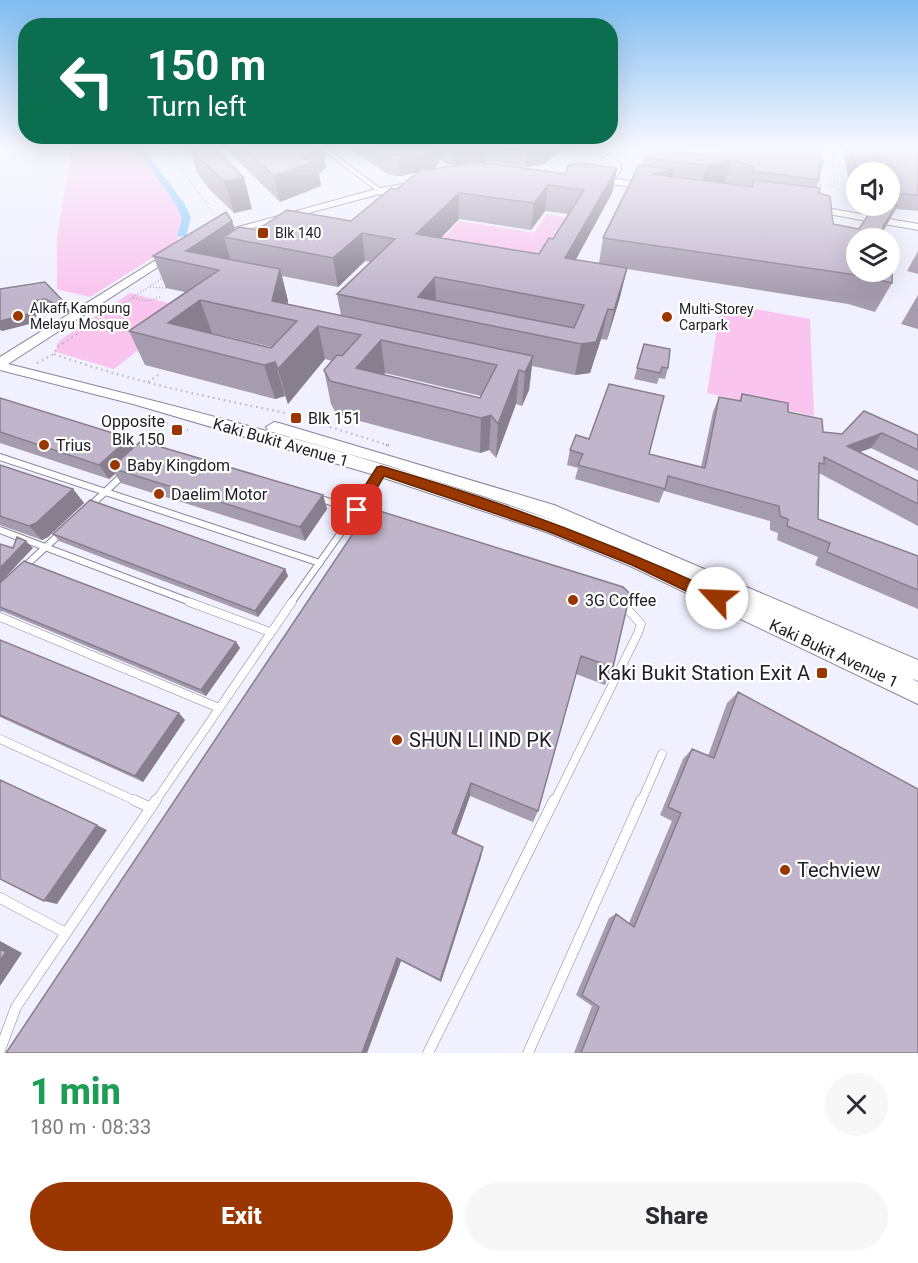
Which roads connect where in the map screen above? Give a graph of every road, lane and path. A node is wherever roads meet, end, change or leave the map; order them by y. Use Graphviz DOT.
graph roads {
  1 [pos="200,195"];
  2 [pos="370,195"];
  3 [pos="795,208"];
  4 [pos="218,221"];
  5 [pos="918,229"];
  6 [pos="207,240"];
  7 [pos="165,276"];
  8 [pos="149,287"];
  9 [pos="167,288"];
  10 [pos="160,297"];
  11 [pos="133,298"];
  12 [pos="46,335"];
  13 [pos="0,347"];
  14 [pos="54,354"];
  15 [pos="46,358"];
  16 [pos="6,363"];
  17 [pos="160,374"];
  18 [pos="148,382"];
  19 [pos="286,413"];
  20 [pos="330,427"];
  21 [pos="391,446"];
  22 [pos="0,457"];
  23 [pos="131,467"];
  24 [pos="381,471"];
  25 [pos="104,492"];
  26 [pos="311,496"];
  27 [pos="357,510"];
  28 [pos="80,515"];
  29 [pos="380,518"];
  30 [pos="71,523"];
  31 [pos="0,530"];
  32 [pos="46,547"];
  33 [pos="320,563"];
  34 [pos="14,577"];
  35 [pos="614,596"];
  36 [pos="0,617"];
  37 [pos="270,632"];
  38 [pos="918,671"];
  39 [pos="918,693"];
  40 [pos="219,708"];
  41 [pos="0,739"];
  42 [pos="662,754"];
  43 [pos="151,808"];
  44 [pos="0,898"];
  45 [pos="66,933"];
  46 [pos="0,1050"];
  47 [pos="428,1053"];
  48 [pos="528,1053"];
  1 -- 4 [label="path"];
  2 -- 6 [label="main road"];
  3 -- 5 [label="main road"];
  7 -- 8 [label="path"];
  8 -- 9 [label="path"];
  8 -- 11 [label="path"];
  10 -- 11 [label="path"];
  11 -- 14 [label="path"];
  12 -- 13 [label="main road"];
  12 -- 16 [label="main road"];
  12 -- 16 [label="main road"];
  14 -- 15 [label="path"];
  14 -- 18 [label="path"];
  16 -- 24 [label="main road, Kaki Bukit Avenue 1"];
  16 -- 38 [label="main road, Kaki Bukit Avenue 1"];
  17 -- 18 [label="path"];
  18 -- 19 [label="path"];
  20 -- 21 [label="path"];
  22 -- 25 [label="lane"];
  23 -- 25 [label="lane"];
  24 -- 27 [label="lane"];
  24 -- 39 [label="main road, Kaki Bukit Avenue 1"];
  25 -- 28 [label="lane"];
  25 -- 33 [label="lane"];
  26 -- 27 [label="lane"];
  27 -- 29 [label="lane"];
  27 -- 33 [label="lane"];
  30 -- 32 [label="lane"];
  31 -- 32 [label="lane"];
  32 -- 34 [label="lane"];
  32 -- 37 [label="lane"];
  33 -- 37 [label="lane"];
  35 -- 47 [label="lane"];
  36 -- 40 [label="lane"];
  37 -- 40 [label="lane"];
  40 -- 43 [label="lane"];
  41 -- 43 [label="lane"];
  42 -- 48 [label="lane"];
  43 -- 45 [label="lane"];
  44 -- 45 [label="lane"];
  45 -- 46 [label="lane"];
}
